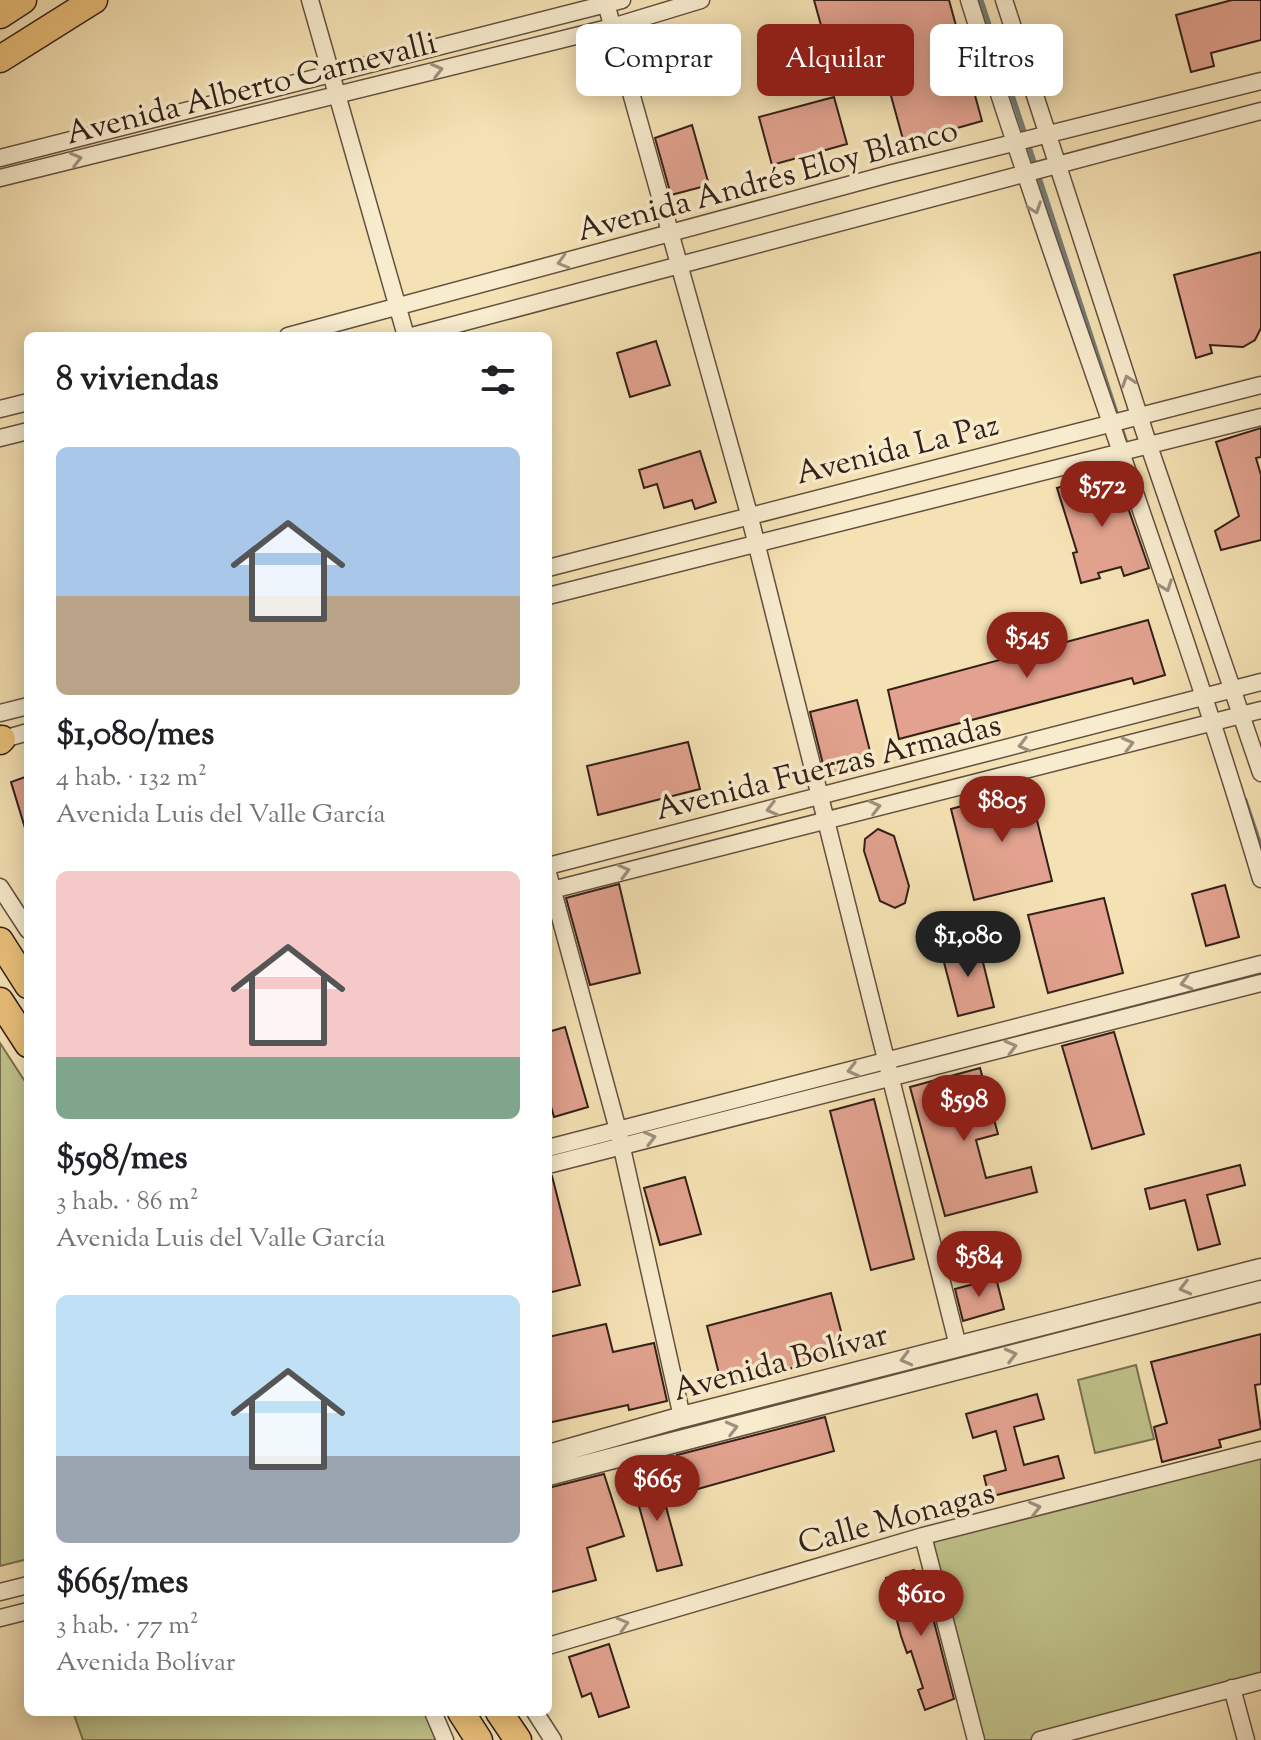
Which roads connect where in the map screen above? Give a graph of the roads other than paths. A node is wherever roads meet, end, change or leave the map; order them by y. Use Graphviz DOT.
graph roads {
  1 [pos="23,0"];
  2 [pos="94,0"];
  3 [pos="310,0"];
  4 [pos="701,0"];
  5 [pos="969,0"];
  6 [pos="1004,0"];
  7 [pos="611,1"];
  8 [pos="0,15"];
  9 [pos="612,24"];
  10 [pos="622,24"];
  11 [pos="576,36"];
  12 [pos="0,59"];
  13 [pos="333,75"];
  14 [pos="1261,81"];
  15 [pos="339,94"];
  16 [pos="631,96"];
  17 [pos="1261,111"];
  18 [pos="1048,136"];
  19 [pos="1016,143"];
  20 [pos="0,158"];
  21 [pos="1057,165"];
  22 [pos="1025,173"];
  23 [pos="0,178"];
  24 [pos="669,233"];
  25 [pos="678,263"];
  26 [pos="398,308"];
  27 [pos="304,332"];
  28 [pos="407,332"];
  29 [pos="424,332"];
  30 [pos="1261,385"];
  31 [pos="24,403"];
  32 [pos="0,409"];
  33 [pos="1261,417"];
  34 [pos="1121,420"];
  35 [pos="24,432"];
  36 [pos="0,438"];
  37 [pos="1130,451"];
  38 [pos="749,514"];
  39 [pos="755,542"];
  40 [pos="552,567"];
  41 [pos="552,595"];
  42 [pos="1261,682"];
  43 [pos="1232,690"];
  44 [pos="1207,698"];
  45 [pos="24,710"];
  46 [pos="1261,710"];
  47 [pos="1241,715"];
  48 [pos="1215,722"];
  49 [pos="24,732"];
  50 [pos="0,733"];
  51 [pos="1261,773"];
  52 [pos="822,797"];
  53 [pos="827,819"];
  54 [pos="552,865"];
  55 [pos="1261,879"];
  56 [pos="552,884"];
  57 [pos="0,887"];
  58 [pos="552,896"];
  59 [pos="24,924"];
  60 [pos="0,941"];
  61 [pos="1261,964"];
  62 [pos="24,979"];
  63 [pos="1261,983"];
  64 [pos="0,1001"];
  65 [pos="24,1038"];
  66 [pos="889,1070"];
  67 [pos="620,1137"];
  68 [pos="552,1147"];
  69 [pos="552,1163"];
  70 [pos="1261,1269"];
  71 [pos="1261,1291"];
  72 [pos="958,1346"];
  73 [pos="682,1417"];
  74 [pos="1261,1450"];
  75 [pos="552,1454"];
  76 [pos="552,1474"];
  77 [pos="923,1536"];
  78 [pos="24,1586"];
  79 [pos="0,1592"];
  80 [pos="24,1612"];
  81 [pos="0,1618"];
  82 [pos="552,1645"];
  83 [pos="1261,1681"];
  84 [pos="1232,1688"];
  85 [pos="435,1716"];
  86 [pos="464,1716"];
  87 [pos="502,1716"];
  88 [pos="538,1716"];
  89 [pos="445,1740"];
  90 [pos="479,1740"];
  91 [pos="518,1740"];
  92 [pos="553,1740"];
  93 [pos="976,1740"];
  94 [pos="1040,1740"];
  95 [pos="1246,1740"];
  1 -- 8 [label="highway"];
  2 -- 12 [label="highway"];
  3 -- 13 [label="street"];
  4 -- 10 [label="street, Avenida Alberto Carnevalli"];
  5 -- 19 [label="street"];
  6 -- 18 [label="street"];
  7 -- 9 [label="street"];
  7 -- 13 [label="street, Avenida Alberto Carnevalli"];
  15 -- 11 [label="street, Avenida Alberto Carnevalli, one-way"];
  13 -- 15 [label="street"];
  13 -- 20 [label="street, Avenida Alberto Carnevalli"];
  14 -- 18 [label="street, Avenida Andrés Eloy Blanco"];
  23 -- 15 [label="street, Avenida Alberto Carnevalli, one-way"];
  15 -- 26 [label="street"];
  16 -- 24 [label="street"];
  17 -- 21 [label="street, Avenida Andrés Eloy Blanco"];
  18 -- 19 [label="street, Avenida Andrés Eloy Blanco"];
  18 -- 21 [label="street"];
  19 -- 22 [label="street"];
  19 -- 24 [label="street, Avenida Andrés Eloy Blanco"];
  21 -- 22 [label="street, Avenida Andrés Eloy Blanco"];
  34 -- 21 [label="street, one-way"];
  22 -- 25 [label="street, Avenida Andrés Eloy Blanco"];
  22 -- 34 [label="street, one-way"];
  24 -- 25 [label="street"];
  24 -- 26 [label="street, Avenida Andrés Eloy Blanco, one-way"];
  25 -- 29 [label="street, Avenida Andrés Eloy Blanco"];
  25 -- 38 [label="street"];
  26 -- 27 [label="street, Avenida Andrés Eloy Blanco"];
  26 -- 28 [label="street"];
  30 -- 34 [label="street, Avenida La Paz"];
  31 -- 32 [label="street"];
  33 -- 37 [label="street, Avenida La Paz"];
  34 -- 37 [label="street"];
  34 -- 37 [label="street"];
  34 -- 38 [label="street, Avenida La Paz"];
  35 -- 36 [label="street"];
  37 -- 39 [label="street, Avenida La Paz"];
  37 -- 43 [label="street"];
  37 -- 44 [label="street, one-way"];
  38 -- 39 [label="street"];
  38 -- 40 [label="street, Avenida La Paz"];
  39 -- 41 [label="street, Avenida La Paz"];
  39 -- 52 [label="street"];
  42 -- 43 [label="street, Avenida Fuerzas Armadas"];
  43 -- 44 [label="street, Avenida Fuerzas Armadas"];
  43 -- 47 [label="street"];
  44 -- 48 [label="street"];
  44 -- 52 [label="street, Avenida Fuerzas Armadas, one-way"];
  45 -- 50 [label="street"];
  46 -- 47 [label="street, Avenida Fuerzas Armadas"];
  47 -- 48 [label="street, Avenida Fuerzas Armadas"];
  47 -- 51 [label="street"];
  53 -- 48 [label="street, Avenida Fuerzas Armadas, one-way"];
  48 -- 55 [label="street"];
  49 -- 50 [label="street"];
  52 -- 53 [label="street"];
  52 -- 54 [label="street, Avenida Fuerzas Armadas, one-way"];
  56 -- 53 [label="street, Avenida Fuerzas Armadas, one-way"];
  53 -- 66 [label="street"];
  57 -- 59 [label="street"];
  58 -- 67 [label="street"];
  60 -- 62 [label="highway"];
  61 -- 66 [label="street, one-way"];
  66 -- 63 [label="street, one-way"];
  64 -- 65 [label="highway"];
  66 -- 67 [label="street"];
  66 -- 72 [label="street"];
  67 -- 68 [label="street"];
  67 -- 69 [label="street"];
  67 -- 73 [label="street"];
  70 -- 72 [label="street, Avenida Bolívar, one-way"];
  76 -- 71 [label="street, Avenida Bolívar, one-way"];
  72 -- 73 [label="street, Avenida Bolívar, one-way"];
  73 -- 75 [label="street, Avenida Bolívar"];
  77 -- 74 [label="street, Calle Monagas, one-way"];
  82 -- 77 [label="street, Calle Monagas, one-way"];
  77 -- 93 [label="street"];
  78 -- 79 [label="street"];
  80 -- 81 [label="street"];
  83 -- 84 [label="street"];
  84 -- 94 [label="street"];
  84 -- 95 [label="street"];
  85 -- 89 [label="street"];
  86 -- 90 [label="highway"];
  87 -- 91 [label="highway"];
  88 -- 92 [label="street"];
}
